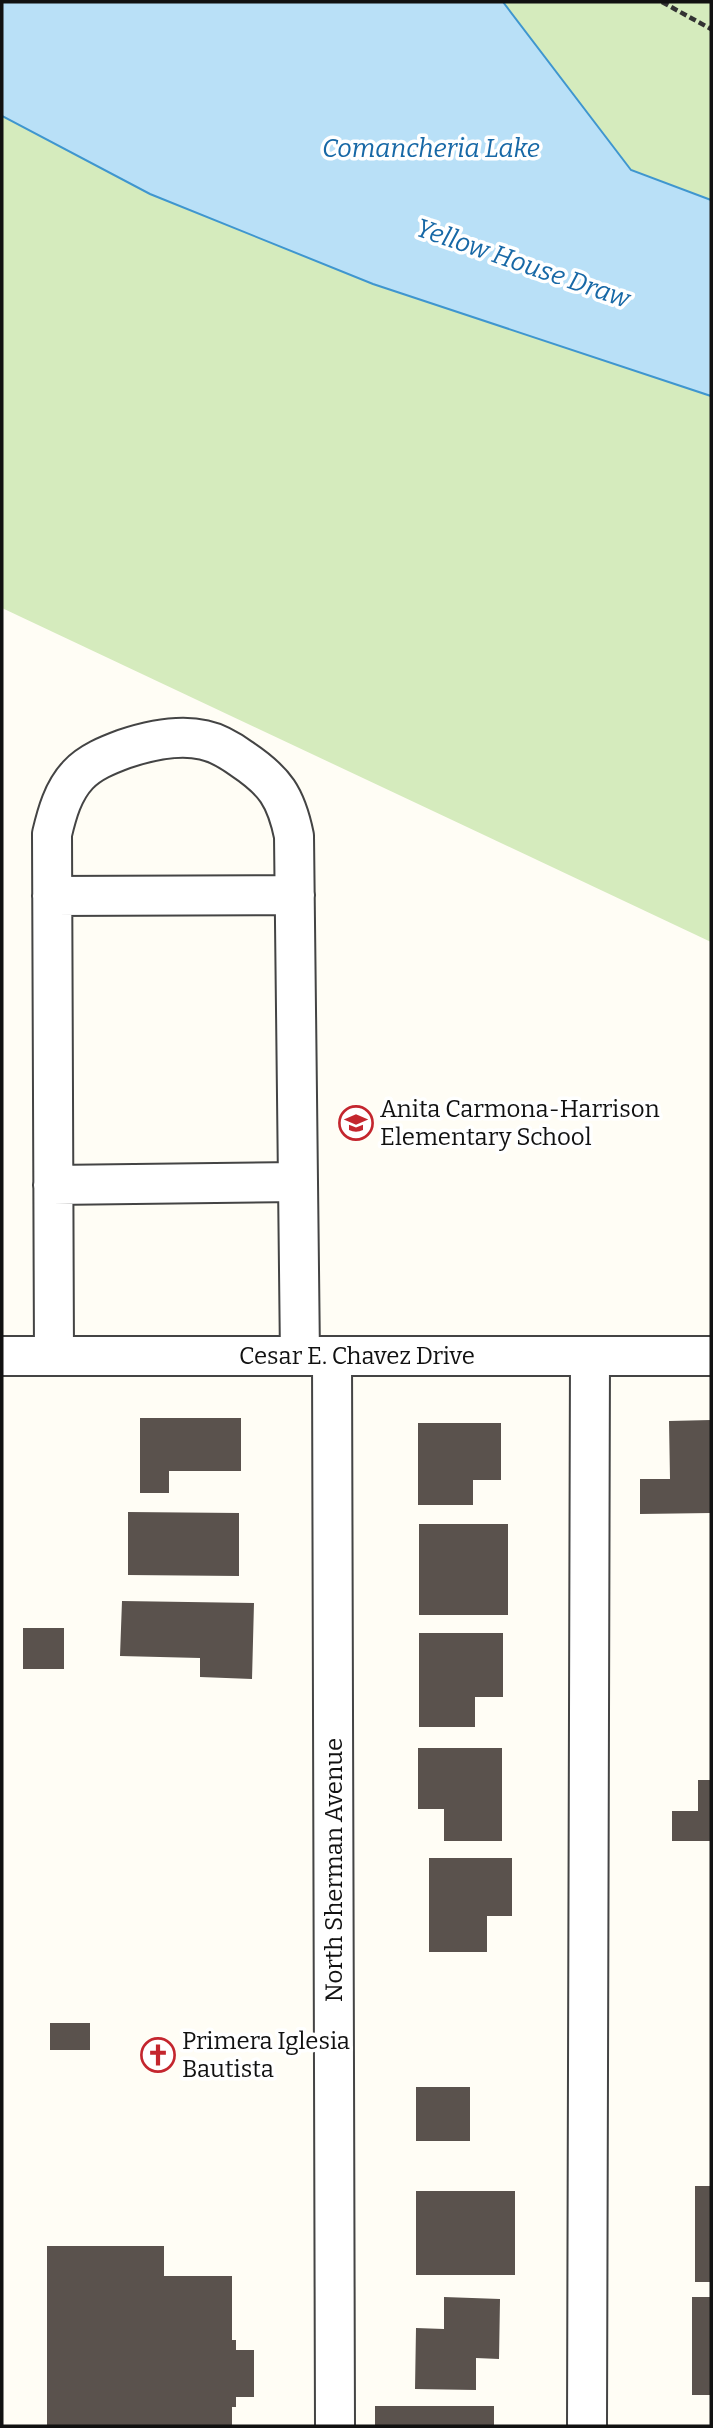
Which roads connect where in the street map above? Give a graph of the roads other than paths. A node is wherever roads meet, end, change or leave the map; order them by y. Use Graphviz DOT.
graph roads {
  1 [pos="295,895"];
  2 [pos="52,896"];
  3 [pos="298,1182"];
  4 [pos="53,1185"];
  5 [pos="2,1356"];
  6 [pos="54,1356"];
  7 [pos="316,1356"];
  8 [pos="590,1356"];
  9 [pos="711,1356"];
  10 [pos="335,2426"];
  11 [pos="587,2426"];
  1 -- 2 [label="street"];
  1 -- 2 [label="street, North Sherman Avenue"];
  1 -- 3 [label="street, North Sherman Avenue"];
  2 -- 4 [label="street, North Sherman Avenue"];
  3 -- 4 [label="street"];
  3 -- 7 [label="street, North Sherman Avenue"];
  4 -- 6 [label="street, North Sherman Avenue"];
  5 -- 6 [label="street, Cesar E. Chavez Drive"];
  6 -- 7 [label="street, Cesar E. Chavez Drive"];
  7 -- 8 [label="street, Cesar E. Chavez Drive"];
  7 -- 10 [label="street, North Sherman Avenue"];
  8 -- 9 [label="street, Cesar E. Chavez Drive"];
  8 -- 11 [label="street"];
}
